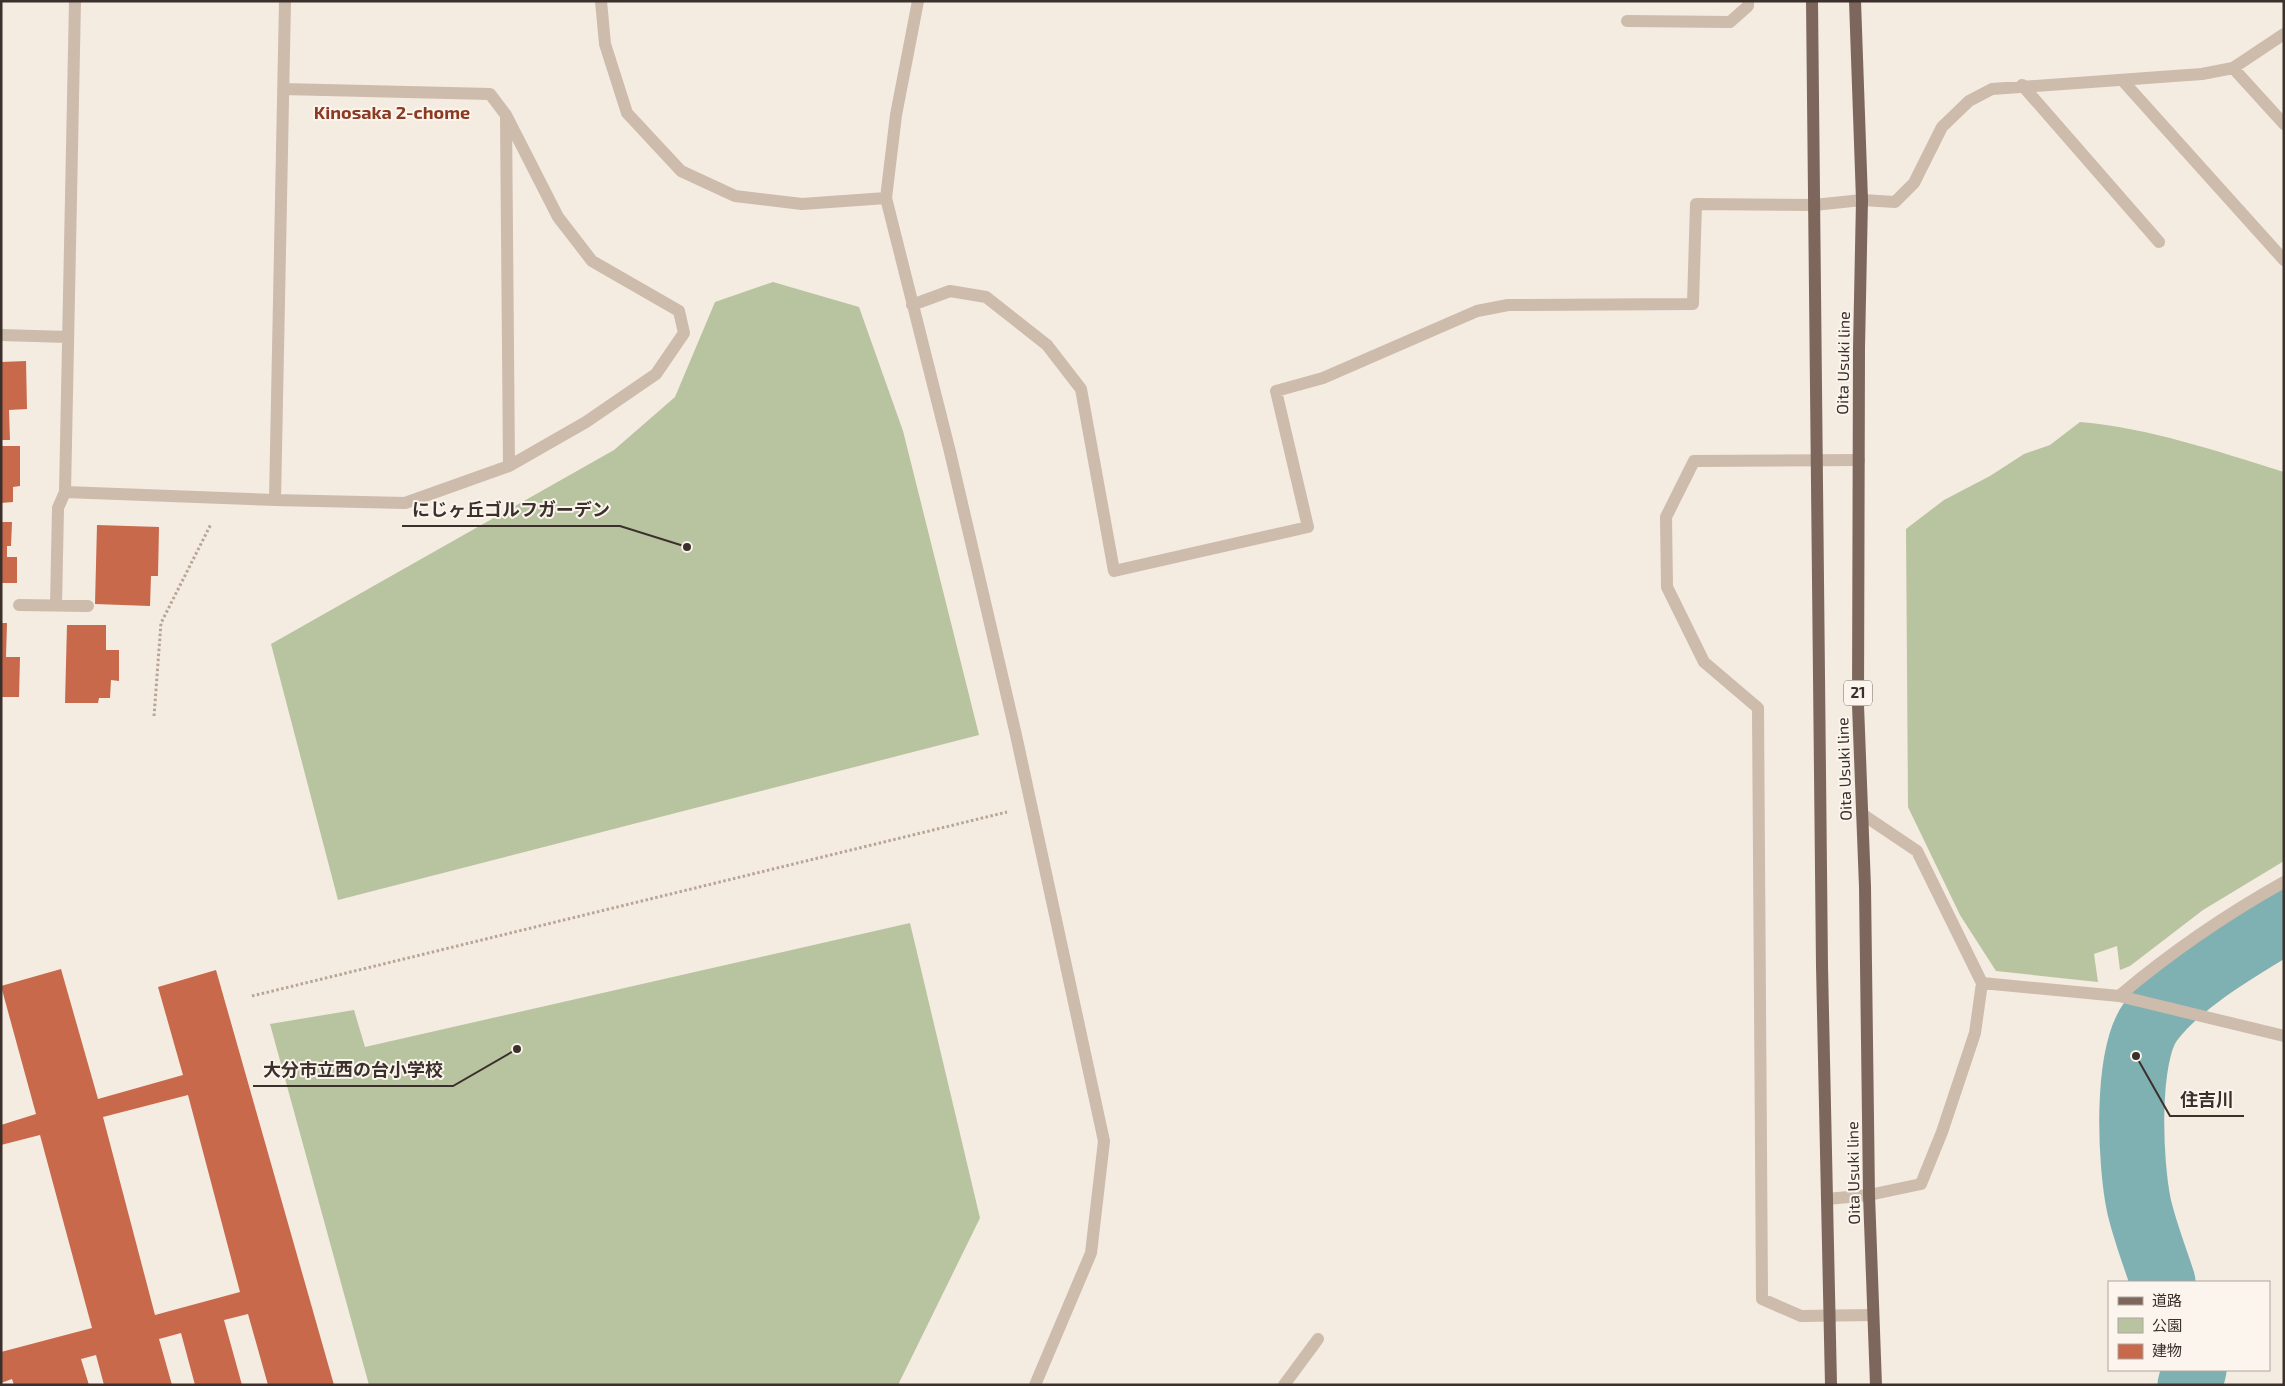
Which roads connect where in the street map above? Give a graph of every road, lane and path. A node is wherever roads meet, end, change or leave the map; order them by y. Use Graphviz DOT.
graph roads {
  1 [pos="75,1"];
  2 [pos="285,1"];
  3 [pos="601,1"];
  4 [pos="918,1"];
  5 [pos="1748,1"];
  6 [pos="1812,1"];
  7 [pos="1855,1"];
  8 [pos="1627,22"];
  9 [pos="2284,34"];
  10 [pos="2233,68"];
  11 [pos="2123,81"];
  12 [pos="2022,85"];
  13 [pos="283,89"];
  14 [pos="506,115"];
  15 [pos="2284,124"];
  16 [pos="886,198"];
  17 [pos="1862,200"];
  18 [pos="1814,205"];
  19 [pos="2160,242"];
  20 [pos="2284,260"];
  21 [pos="912,305"];
  22 [pos="1,335"];
  23 [pos="68,337"];
  24 [pos="1858,460"];
  25 [pos="1817,461"];
  26 [pos="509,466"];
  27 [pos="65,492"];
  28 [pos="224,498"];
  29 [pos="275,500"];
  30 [pos="19,606"];
  31 [pos="56,606"];
  32 [pos="88,606"];
  33 [pos="154,716"];
  34 [pos="1030,806"];
  35 [pos="1862,814"];
  36 [pos="2284,882"];
  37 [pos="1982,983"];
  38 [pos="252,996"];
  39 [pos="2119,996"];
  40 [pos="2284,1036"];
  41 [pos="1869,1195"];
  42 [pos="1827,1199"];
  43 [pos="1873,1315"];
  44 [pos="1829,1316"];
  45 [pos="1318,1339"];
  46 [pos="1036,1385"];
  47 [pos="1284,1385"];
  48 [pos="1831,1385"];
  49 [pos="1876,1385"];
  1 -- 23 [label="street"];
  2 -- 13 [label="street"];
  3 -- 16 [label="street"];
  4 -- 16 [label="street"];
  5 -- 8 [label="street"];
  6 -- 18 [label="main road, Oita Usuki line"];
  7 -- 17 [label="main road, Oita Usuki line / 21"];
  9 -- 10 [label="street"];
  10 -- 11 [label="street"];
  10 -- 15 [label="street"];
  11 -- 12 [label="street"];
  11 -- 20 [label="street"];
  12 -- 17 [label="street"];
  12 -- 19 [label="street"];
  13 -- 14 [label="street"];
  13 -- 29 [label="street"];
  14 -- 26 [label="street"];
  14 -- 26 [label="street"];
  16 -- 21 [label="street"];
  17 -- 18 [label="street"];
  17 -- 24 [label="main road, Oita Usuki line / 21"];
  18 -- 21 [label="street"];
  18 -- 25 [label="main road, Oita Usuki line"];
  21 -- 34 [label="street"];
  22 -- 23 [label="street"];
  23 -- 27 [label="street"];
  24 -- 25 [label="street"];
  24 -- 35 [label="main road, Oita Usuki line / 21"];
  25 -- 42 [label="main road, Oita Usuki line"];
  25 -- 44 [label="street"];
  26 -- 29 [label="street"];
  27 -- 28 [label="street"];
  27 -- 31 [label="street"];
  28 -- 29 [label="street"];
  28 -- 33 [label="path"];
  30 -- 31 [label="street"];
  31 -- 32 [label="street"];
  34 -- 38 [label="path"];
  34 -- 46 [label="street"];
  35 -- 37 [label="street"];
  35 -- 41 [label="main road, Oita Usuki line / 21"];
  36 -- 39 [label="street"];
  37 -- 39 [label="street"];
  37 -- 41 [label="street"];
  39 -- 40 [label="street"];
  41 -- 42 [label="street"];
  41 -- 43 [label="main road, Oita Usuki line / 21"];
  42 -- 44 [label="main road, Oita Usuki line"];
  43 -- 44 [label="street"];
  43 -- 49 [label="main road, Oita Usuki line / 21"];
  44 -- 48 [label="main road, Oita Usuki line"];
  45 -- 47 [label="street"];
}
